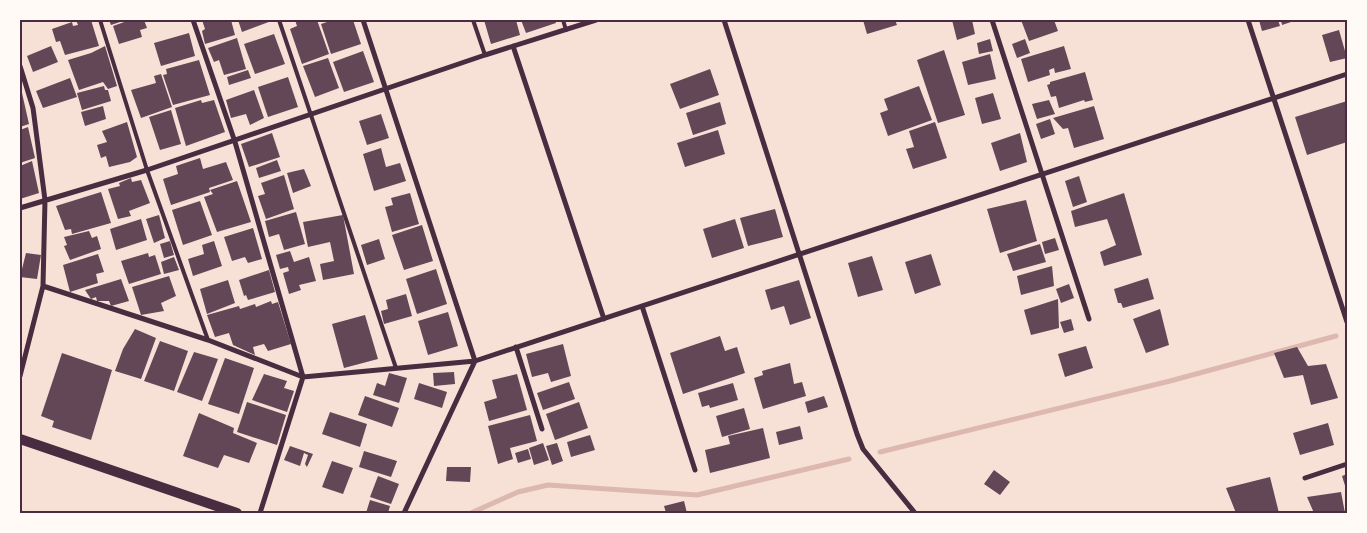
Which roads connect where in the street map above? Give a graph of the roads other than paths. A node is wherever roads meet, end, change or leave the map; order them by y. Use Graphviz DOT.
graph roads {
  1 [pos="100,20"];
  2 [pos="193,20"];
  3 [pos="279,20"];
  4 [pos="363,20"];
  5 [pos="473,20"];
  6 [pos="563,20"];
  7 [pos="596,20"];
  8 [pos="724,20"];
  9 [pos="992,20"];
  10 [pos="1248,20"];
  11 [pos="566,30"];
  12 [pos="513,46"];
  13 [pos="485,55"];
  14 [pos="20,66"];
  15 [pos="1347,74"];
  16 [pos="386,89"];
  17 [pos="1274,97"];
  18 [pos="310,114"];
  19 [pos="235,142"];
  20 [pos="147,170"];
  21 [pos="1043,175"];
  22 [pos="45,200"];
  23 [pos="20,208"];
  24 [pos="799,256"];
  25 [pos="43,286"];
  26 [pos="642,306"];
  27 [pos="604,319"];
  28 [pos="1089,319"];
  29 [pos="1347,322"];
  30 [pos="208,340"];
  31 [pos="516,347"];
  32 [pos="475,361"];
  33 [pos="396,368"];
  34 [pos="20,376"];
  35 [pos="303,377"];
  36 [pos="542,429"];
  37 [pos="20,439"];
  38 [pos="1347,464"];
  39 [pos="695,470"];
  40 [pos="1305,478"];
  41 [pos="237,513"];
  42 [pos="260,513"];
  43 [pos="404,513"];
  44 [pos="915,513"];
  1 -- 20 [label="lane"];
  2 -- 19 [label="street"];
  3 -- 18 [label="lane"];
  4 -- 16 [label="street"];
  5 -- 13 [label="lane"];
  6 -- 11 [label="lane"];
  7 -- 11 [label="street"];
  8 -- 24 [label="street"];
  9 -- 21 [label="street"];
  10 -- 17 [label="street"];
  11 -- 12 [label="street"];
  12 -- 13 [label="street"];
  12 -- 27 [label="street"];
  13 -- 16 [label="street"];
  14 -- 22 [label="street"];
  15 -- 17 [label="street"];
  16 -- 18 [label="street"];
  16 -- 32 [label="street"];
  17 -- 21 [label="street"];
  17 -- 29 [label="street"];
  18 -- 19 [label="street"];
  18 -- 33 [label="lane"];
  19 -- 20 [label="street"];
  19 -- 35 [label="street"];
  20 -- 22 [label="street"];
  20 -- 30 [label="lane"];
  21 -- 24 [label="street"];
  21 -- 28 [label="street"];
  22 -- 23 [label="street"];
  22 -- 25 [label="street"];
  24 -- 26 [label="street"];
  24 -- 44 [label="street"];
  25 -- 30 [label="street"];
  25 -- 34 [label="street"];
  26 -- 27 [label="street"];
  26 -- 39 [label="street"];
  27 -- 31 [label="street"];
  30 -- 35 [label="street"];
  31 -- 32 [label="street"];
  31 -- 36 [label="street"];
  32 -- 33 [label="street"];
  32 -- 43 [label="street"];
  33 -- 35 [label="street"];
  35 -- 42 [label="street"];
  37 -- 41 [label="main road"];
  38 -- 40 [label="street"];
}
